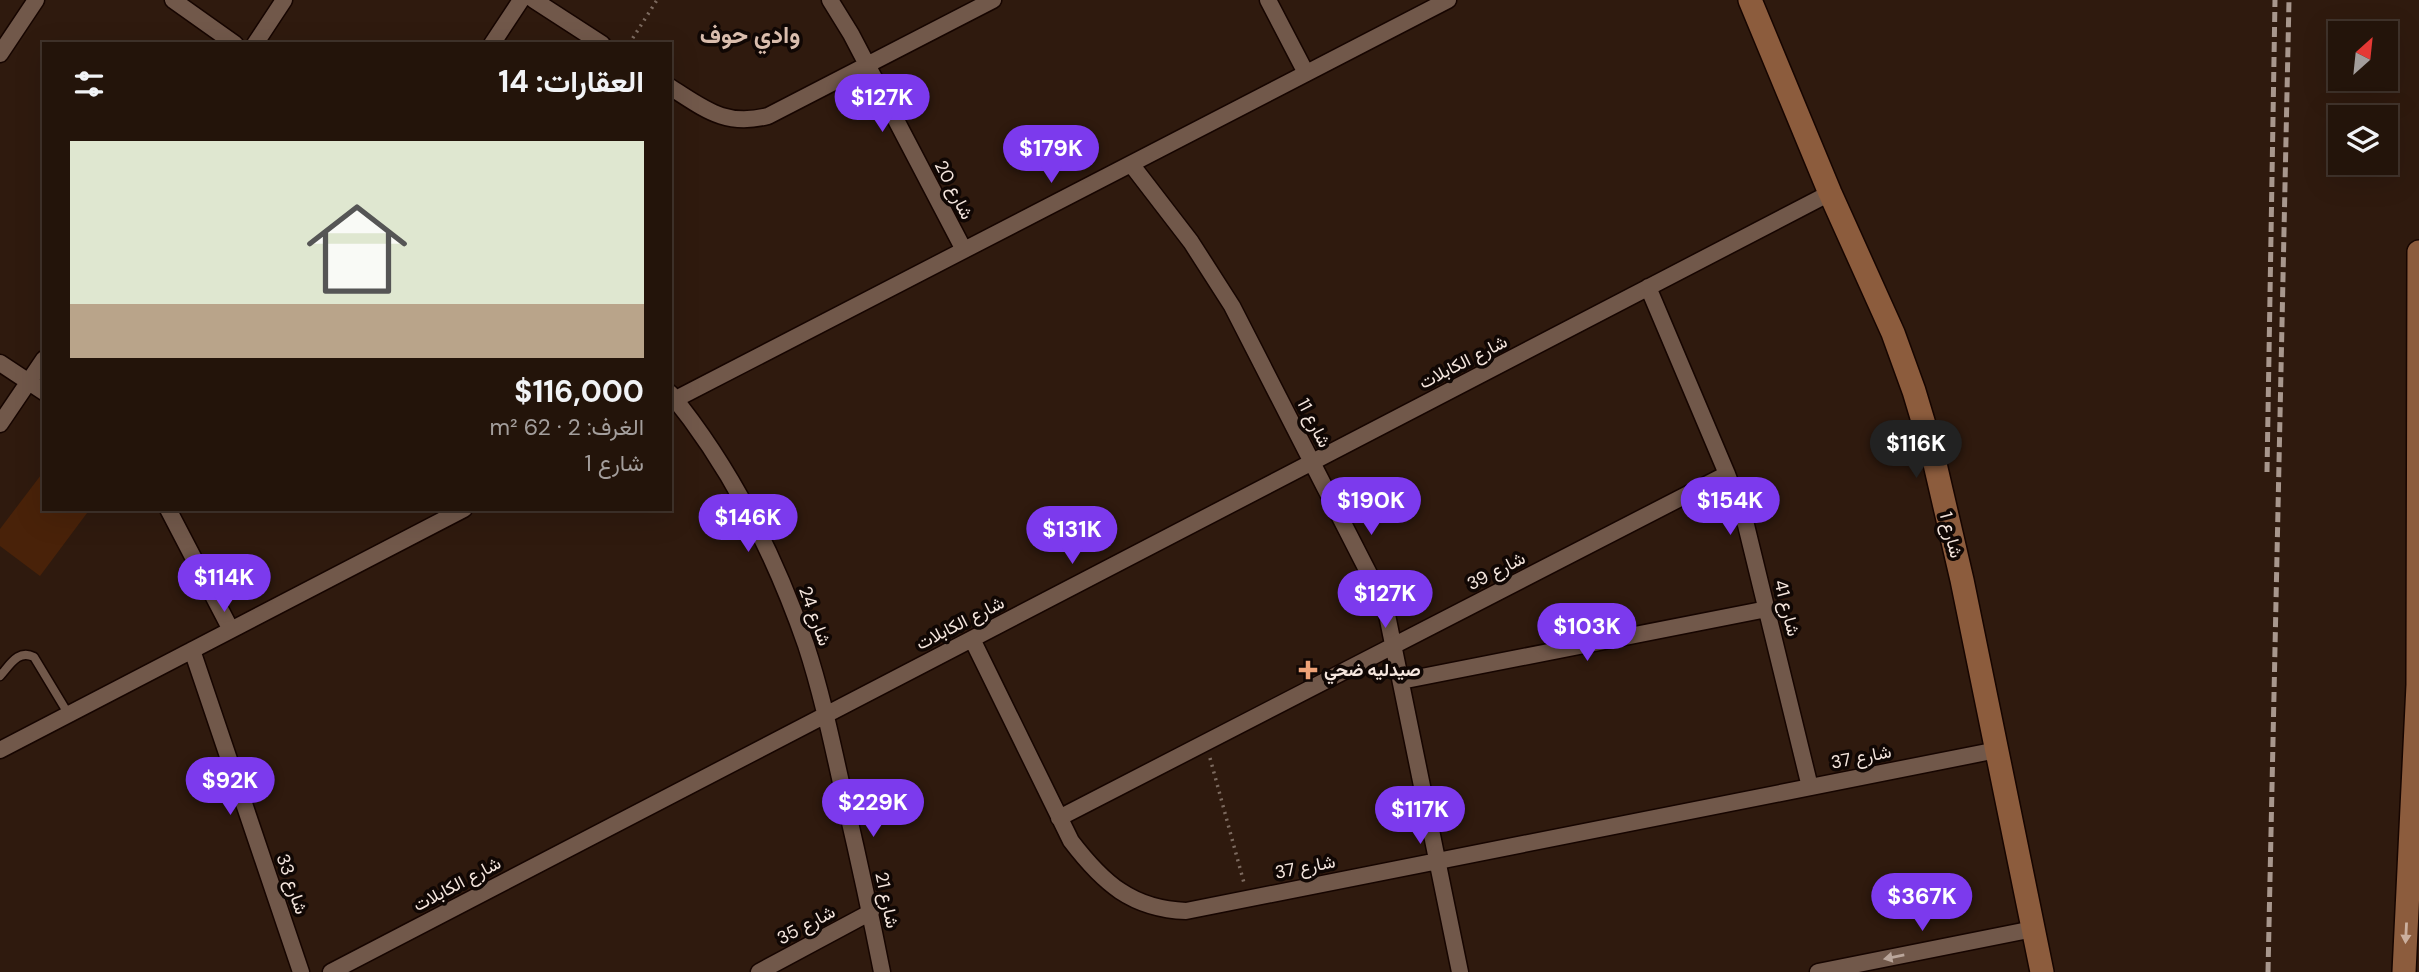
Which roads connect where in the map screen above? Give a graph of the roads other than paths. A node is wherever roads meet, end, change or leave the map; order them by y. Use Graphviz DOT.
graph roads {
  1 [pos="36,0"];
  2 [pos="173,0"];
  3 [pos="284,0"];
  4 [pos="521,0"];
  5 [pos="534,0"];
  6 [pos="830,0"];
  7 [pos="993,0"];
  8 [pos="1268,0"];
  9 [pos="1448,0"];
  10 [pos="1750,0"];
  11 [pos="232,42"];
  12 [pos="256,42"];
  13 [pos="493,42"];
  14 [pos="599,42"];
  15 [pos="0,54"];
  16 [pos="867,65"];
  17 [pos="1306,73"];
  18 [pos="672,88"];
  19 [pos="1131,164"];
  20 [pos="1830,192"];
  21 [pos="964,250"];
  22 [pos="2419,252"];
  23 [pos="1648,287"];
  24 [pos="42,362"];
  25 [pos="0,363"];
  26 [pos="29,382"];
  27 [pos="42,390"];
  28 [pos="672,398"];
  29 [pos="0,424"];
  30 [pos="1312,462"];
  31 [pos="1727,474"];
  32 [pos="169,511"];
  33 [pos="460,511"];
  34 [pos="1767,608"];
  35 [pos="231,630"];
  36 [pos="972,639"];
  37 [pos="1394,646"];
  38 [pos="192,650"];
  39 [pos="0,676"];
  40 [pos="1401,681"];
  41 [pos="2418,685"];
  42 [pos="825,713"];
  43 [pos="69,715"];
  44 [pos="0,750"];
  45 [pos="1997,750"];
  46 [pos="1810,787"];
  47 [pos="1059,818"];
  48 [pos="1436,861"];
  49 [pos="870,912"];
  50 [pos="2033,929"];
  51 [pos="301,972"];
  52 [pos="331,972"];
  53 [pos="759,972"];
  54 [pos="882,972"];
  55 [pos="1460,972"];
  56 [pos="1818,972"];
  57 [pos="2042,972"];
  58 [pos="2404,972"];
  1 -- 15 [label="street"];
  2 -- 11 [label="street"];
  3 -- 12 [label="street"];
  4 -- 13 [label="street"];
  5 -- 14 [label="street"];
  6 -- 16 [label="street, شارع 20"];
  7 -- 16 [label="street"];
  8 -- 17 [label="street"];
  9 -- 17 [label="street"];
  10 -- 20 [label="street, شارع 1"];
  16 -- 18 [label="street"];
  16 -- 21 [label="street, شارع 20"];
  17 -- 19 [label="street"];
  19 -- 21 [label="street"];
  19 -- 30 [label="street, شارع 11"];
  20 -- 23 [label="street, شارع الكابلات"];
  20 -- 45 [label="street, شارع 1"];
  21 -- 28 [label="street"];
  22 -- 41 [label="street"];
  23 -- 30 [label="street, شارع الكابلات"];
  23 -- 31 [label="street, شارع 41"];
  24 -- 26 [label="street"];
  25 -- 26 [label="street"];
  26 -- 27 [label="street"];
  26 -- 29 [label="street"];
  28 -- 42 [label="street, شارع 24"];
  30 -- 36 [label="street, شارع الكابلات"];
  30 -- 37 [label="street, شارع 11"];
  31 -- 34 [label="street, شارع 41"];
  31 -- 37 [label="street, شارع 39"];
  32 -- 35 [label="street"];
  33 -- 35 [label="street"];
  34 -- 40 [label="street"];
  34 -- 46 [label="street, شارع 41"];
  35 -- 38 [label="street"];
  36 -- 42 [label="street, شارع الكابلات"];
  36 -- 47 [label="street, شارع 37"];
  37 -- 40 [label="street, شارع 11"];
  37 -- 47 [label="street, شارع 39"];
  38 -- 43 [label="street"];
  38 -- 51 [label="street, شارع 33"];
  39 -- 43 [label="lane"];
  40 -- 48 [label="street, شارع 11"];
  41 -- 58 [label="street, one-way"];
  42 -- 49 [label="street, شارع 21"];
  42 -- 52 [label="street, شارع الكابلات"];
  43 -- 44 [label="street"];
  45 -- 46 [label="street, شارع 37"];
  45 -- 50 [label="street, شارع 1"];
  46 -- 48 [label="street, شارع 37"];
  47 -- 48 [label="street, شارع 37"];
  48 -- 55 [label="street, شارع 11"];
  49 -- 53 [label="street, شارع 35"];
  49 -- 54 [label="street, شارع 21"];
  50 -- 56 [label="street, one-way"];
  50 -- 57 [label="street, شارع 1"];
}
